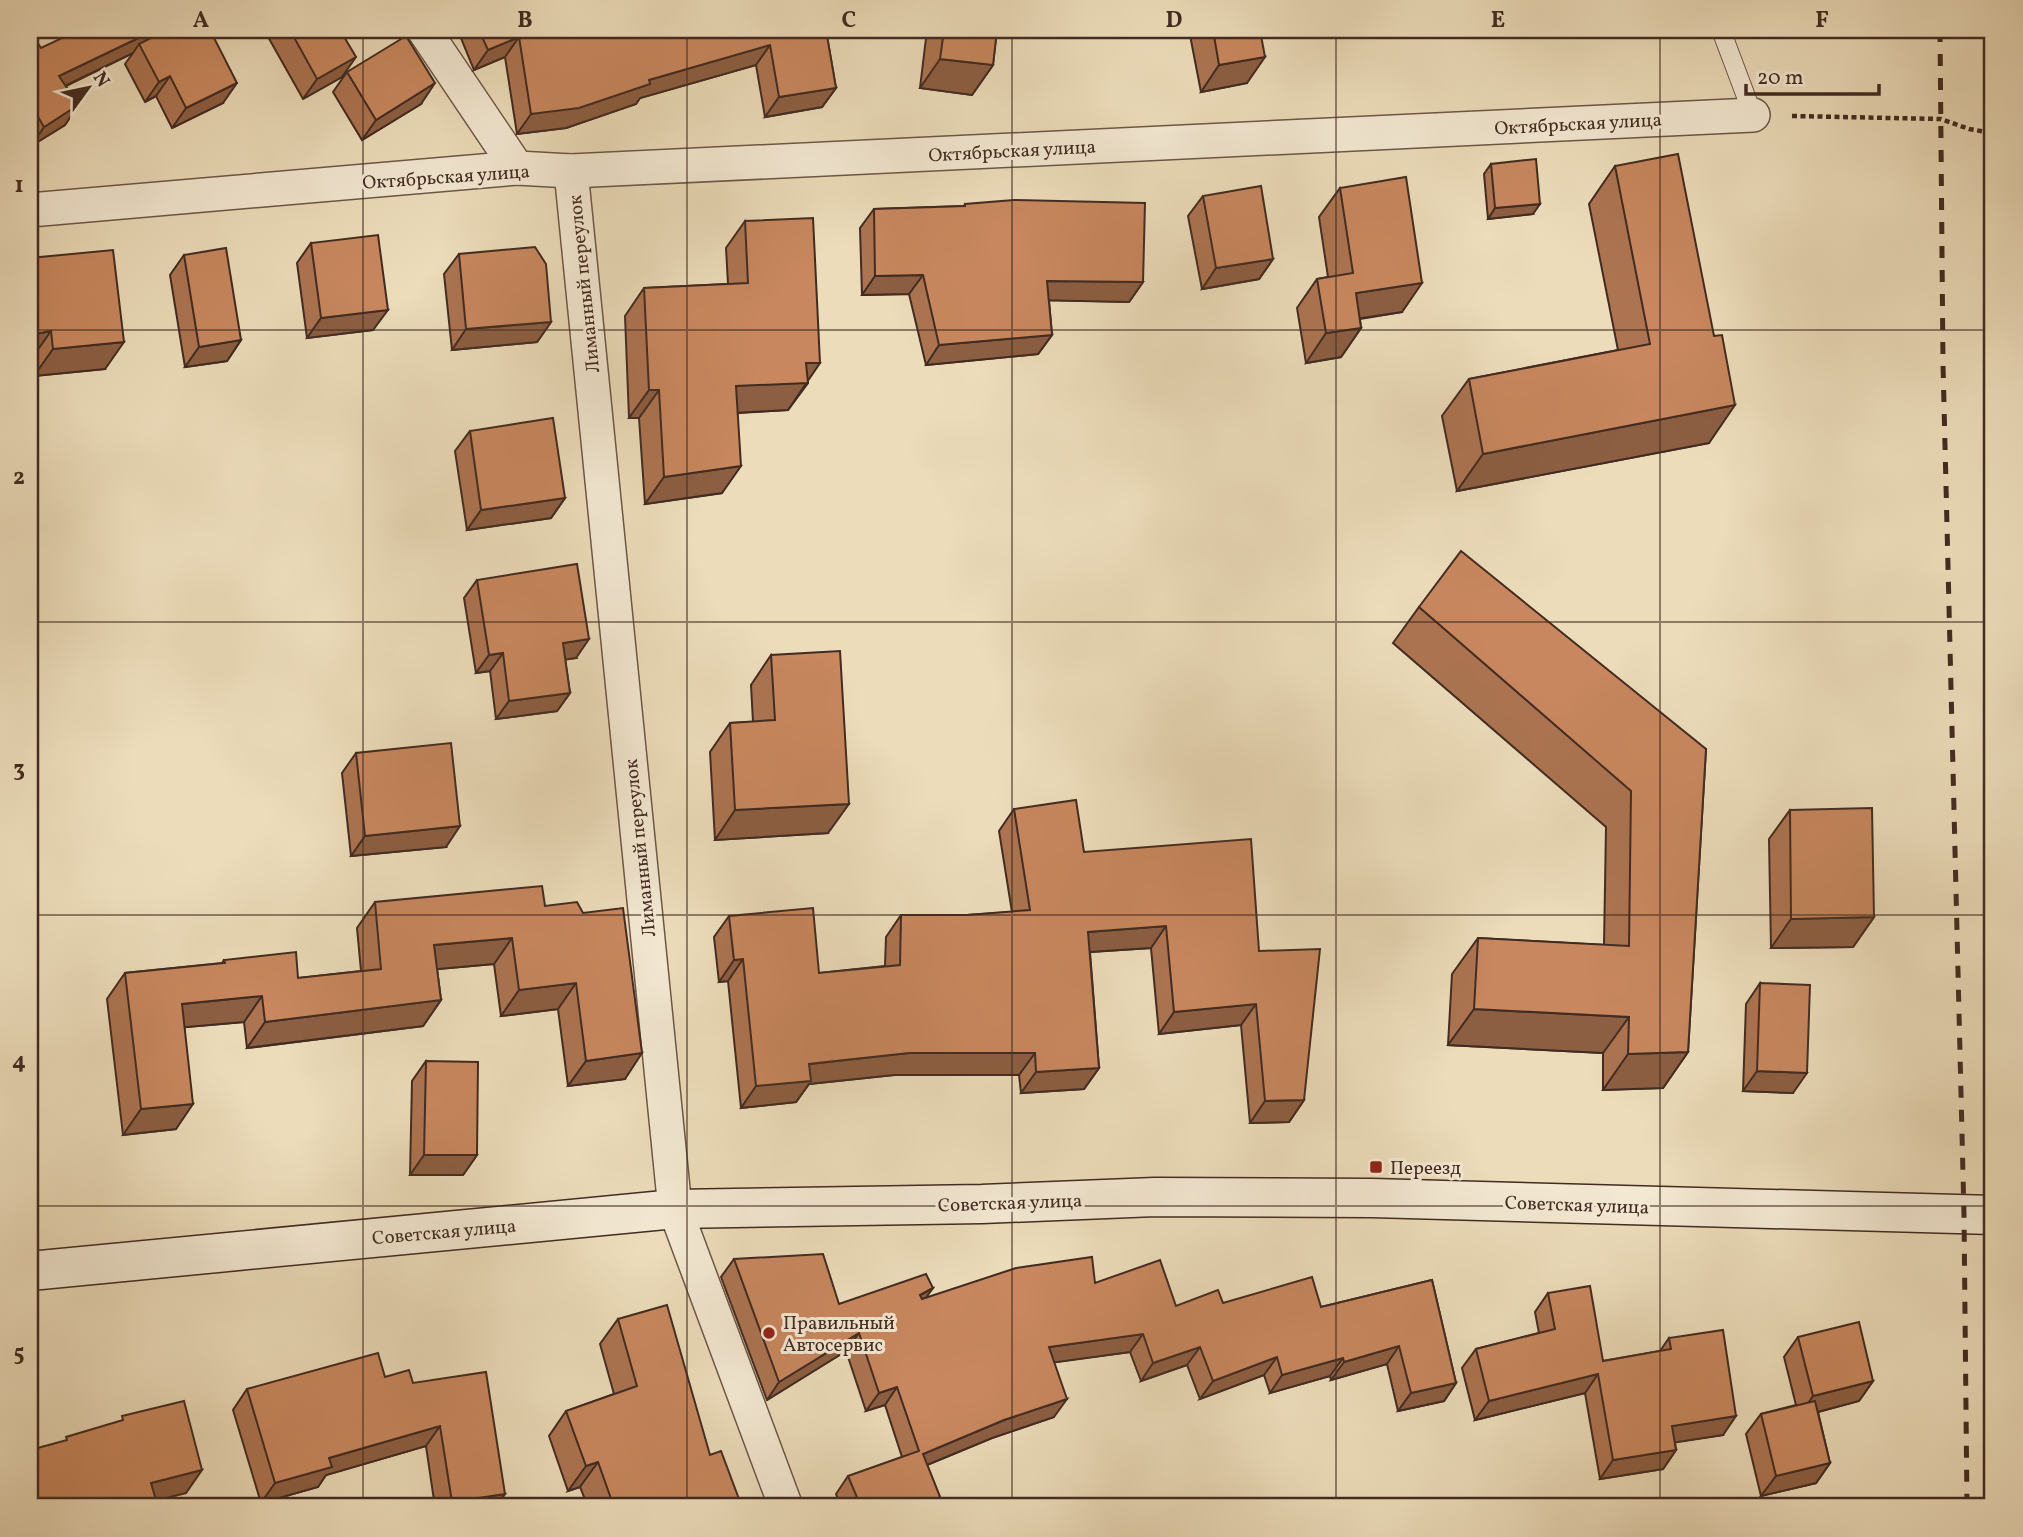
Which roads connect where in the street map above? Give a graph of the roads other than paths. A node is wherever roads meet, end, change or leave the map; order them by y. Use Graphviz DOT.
graph roads {
  1 [pos="424,30"];
  2 [pos="1721,30"];
  3 [pos="1753,115"];
  4 [pos="517,168"];
  5 [pos="571,171"];
  6 [pos="30,210"];
  7 [pos="675,1209"];
  8 [pos="1993,1215"];
  9 [pos="30,1271"];
  10 [pos="786,1507"];
  1 -- 4 [label="street"];
  2 -- 3 [label="lane"];
  3 -- 5 [label="street, Октябрьская улица"];
  4 -- 5 [label="street, Октябрьская улица"];
  4 -- 6 [label="street, Октябрьская улица"];
  5 -- 7 [label="street, Лиманный переулок"];
  7 -- 8 [label="street, Советская улица"];
  7 -- 9 [label="street, Советская улица"];
  7 -- 10 [label="street, Лиманный переулок"];
}
